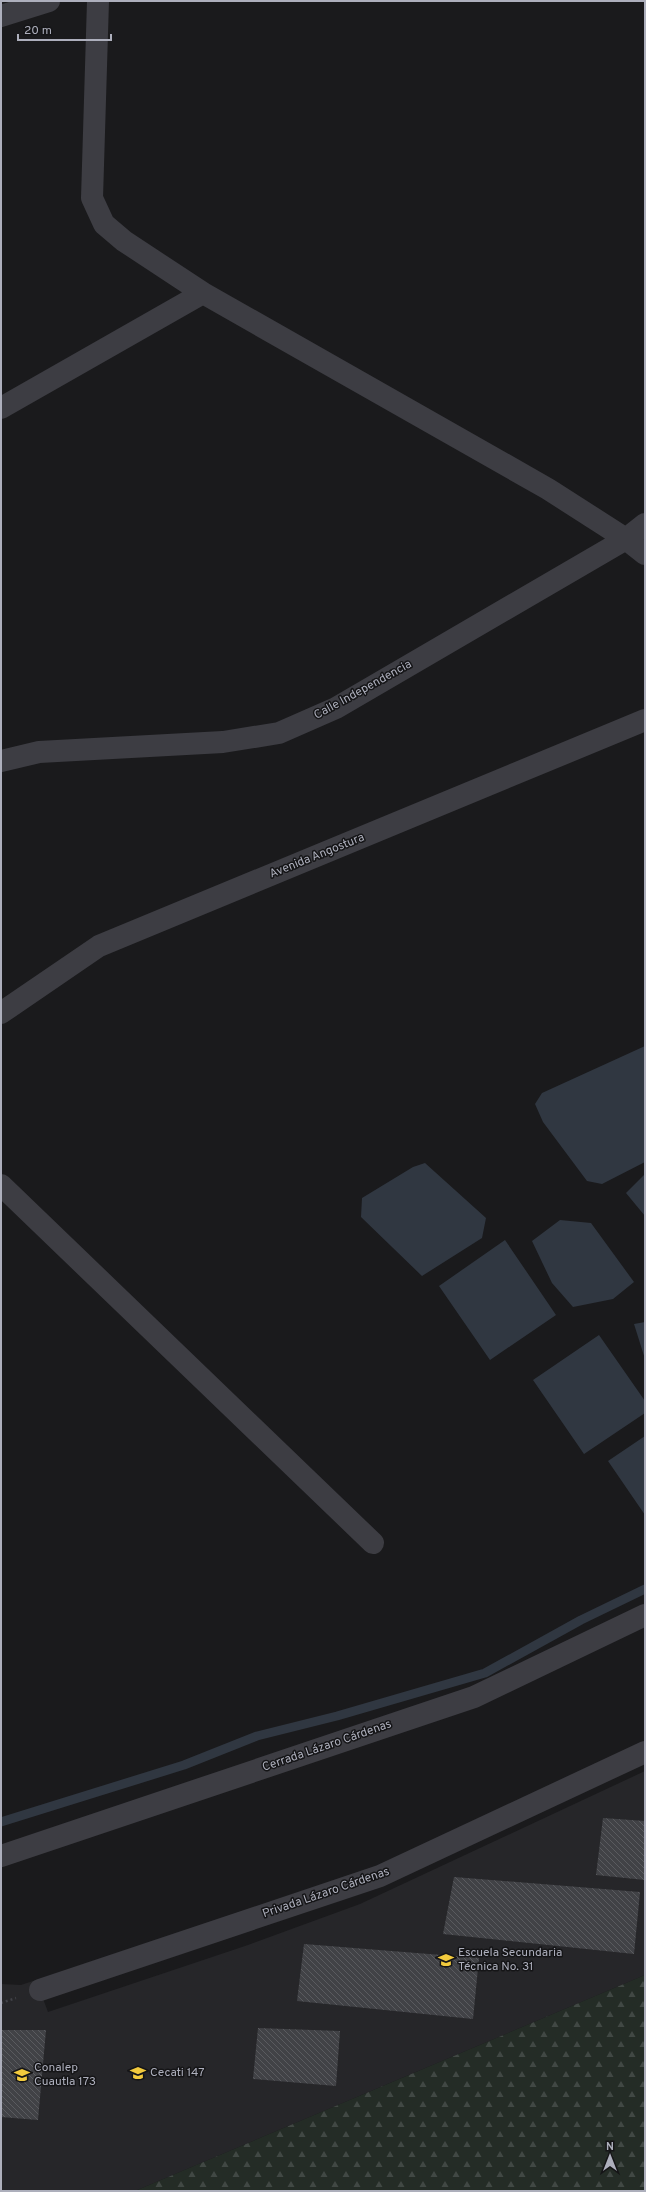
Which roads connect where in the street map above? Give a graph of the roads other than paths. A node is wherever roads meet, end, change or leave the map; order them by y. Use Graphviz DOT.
graph roads {
  1 [pos="49,1"];
  2 [pos="98,1"];
  3 [pos="1,16"];
  4 [pos="203,292"];
  5 [pos="1,408"];
  6 [pos="645,524"];
  7 [pos="626,539"];
  8 [pos="645,554"];
  9 [pos="645,720"];
  10 [pos="1,761"];
  11 [pos="1,1013"];
  12 [pos="1,1185"];
  13 [pos="373,1543"];
  14 [pos="645,1615"];
  15 [pos="645,1752"];
  16 [pos="1,1856"];
  17 [pos="40,1990"];
  1 -- 3 [label="street"];
  2 -- 4 [label="street"];
  4 -- 5 [label="street"];
  4 -- 7 [label="street"];
  6 -- 7 [label="street, Calle Independencia"];
  7 -- 8 [label="street"];
  7 -- 10 [label="street, Calle Independencia"];
  9 -- 11 [label="street, Avenida Angostura"];
  12 -- 13 [label="street"];
  14 -- 16 [label="street, Cerrada Lázaro Cárdenas"];
  15 -- 17 [label="street, Privada Lázaro Cárdenas"];
}
